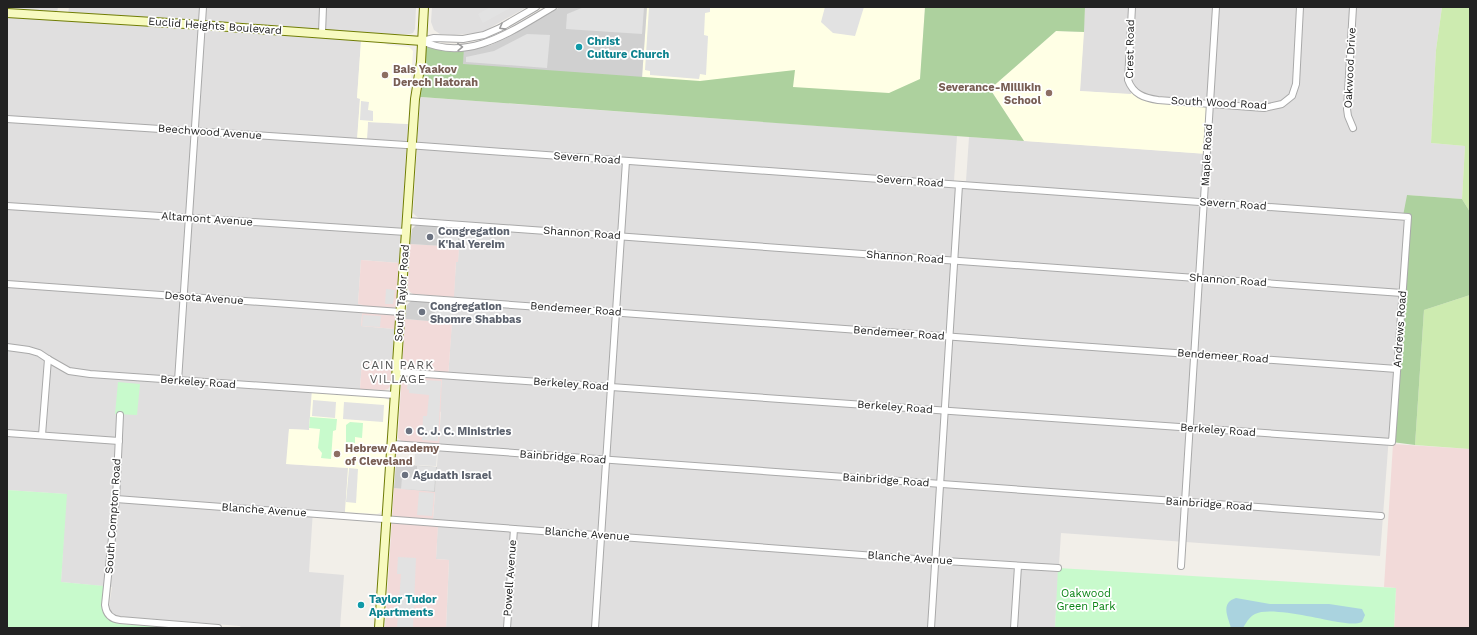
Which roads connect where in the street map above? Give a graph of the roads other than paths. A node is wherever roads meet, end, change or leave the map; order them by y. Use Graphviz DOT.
graph roads {
  1 [pos="203,7"];
  2 [pos="323,7"];
  3 [pos="424,7"];
  4 [pos="536,7"];
  5 [pos="553,7"];
  6 [pos="1132,7"];
  7 [pos="1216,7"];
  8 [pos="1300,7"];
  9 [pos="1353,7"];
  10 [pos="7,13"];
  11 [pos="202,25"];
  12 [pos="322,33"];
  13 [pos="422,41"];
  14 [pos="1134,90"];
  15 [pos="1210,103"];
  16 [pos="7,119"];
  17 [pos="1353,128"];
  18 [pos="194,131"];
  19 [pos="413,145"];
  20 [pos="626,161"];
  21 [pos="959,185"];
  22 [pos="1204,202"];
  23 [pos="7,206"];
  24 [pos="1408,217"];
  25 [pos="188,218"];
  26 [pos="407,221"];
  27 [pos="406,232"];
  28 [pos="621,236"];
  29 [pos="955,260"];
  30 [pos="1199,278"];
  31 [pos="7,284"];
  32 [pos="1402,293"];
  33 [pos="402,296"];
  34 [pos="184,297"];
  35 [pos="401,312"];
  36 [pos="616,312"];
  37 [pos="950,337"];
  38 [pos="7,347"];
  39 [pos="1194,354"];
  40 [pos="48,359"];
  41 [pos="1397,369"];
  42 [pos="397,372"];
  43 [pos="178,381"];
  44 [pos="611,387"];
  45 [pos="395,395"];
  46 [pos="945,411"];
  47 [pos="120,415"];
  48 [pos="1189,428"];
  49 [pos="7,433"];
  50 [pos="42,435"];
  51 [pos="119,441"];
  52 [pos="1392,442"];
  53 [pos="392,444"];
  54 [pos="606,460"];
  55 [pos="940,484"];
  56 [pos="116,499"];
  57 [pos="1185,502"];
  58 [pos="1381,516"];
  59 [pos="387,519"];
  60 [pos="514,529"];
  61 [pos="601,535"];
  62 [pos="936,560"];
  63 [pos="1018,566"];
  64 [pos="1181,566"];
  65 [pos="1058,568"];
  66 [pos="218,628"];
  67 [pos="378,628"];
  68 [pos="507,628"];
  69 [pos="595,628"];
  70 [pos="931,628"];
  71 [pos="1014,628"];
  1 -- 11 [label="street"];
  2 -- 12 [label="street"];
  3 -- 13 [label="main road, South Taylor Road"];
  4 -- 13 [label="street, one-way"];
  13 -- 5 [label="street, one-way"];
  6 -- 14 [label="street, Crest Road"];
  7 -- 15 [label="street, Maple Road"];
  8 -- 15 [label="street, South Wood Road"];
  9 -- 17 [label="street, Oakwood Drive"];
  10 -- 11 [label="main road, Euclid Heights Boulevard"];
  11 -- 12 [label="main road, Euclid Heights Boulevard"];
  11 -- 18 [label="street"];
  12 -- 13 [label="main road, Euclid Heights Boulevard"];
  13 -- 19 [label="main road, South Taylor Road"];
  14 -- 15 [label="street, South Wood Road"];
  15 -- 22 [label="street, Maple Road"];
  16 -- 18 [label="street, Beechwood Avenue"];
  18 -- 19 [label="street, Beechwood Avenue"];
  18 -- 25 [label="street"];
  19 -- 20 [label="street, Severn Road"];
  19 -- 26 [label="main road, South Taylor Road"];
  20 -- 21 [label="street, Severn Road"];
  20 -- 28 [label="street"];
  21 -- 22 [label="street, Severn Road"];
  21 -- 29 [label="street"];
  22 -- 24 [label="street, Severn Road"];
  22 -- 30 [label="street, Maple Road"];
  23 -- 25 [label="street, Altamont Avenue"];
  24 -- 32 [label="street, Andrews Road"];
  25 -- 27 [label="street, Altamont Avenue"];
  25 -- 34 [label="street"];
  26 -- 27 [label="main road, South Taylor Road"];
  26 -- 28 [label="street, Shannon Road"];
  27 -- 33 [label="main road, South Taylor Road"];
  28 -- 29 [label="street, Shannon Road"];
  28 -- 36 [label="street"];
  29 -- 30 [label="street, Shannon Road"];
  29 -- 37 [label="street"];
  30 -- 32 [label="street, Shannon Road"];
  30 -- 39 [label="street, Maple Road"];
  31 -- 34 [label="street, Desota Avenue"];
  32 -- 41 [label="street, Andrews Road"];
  33 -- 35 [label="main road, South Taylor Road"];
  33 -- 36 [label="street, Bendemeer Road"];
  34 -- 35 [label="street, Desota Avenue"];
  34 -- 43 [label="street"];
  35 -- 42 [label="main road, South Taylor Road"];
  36 -- 37 [label="street, Bendemeer Road"];
  36 -- 44 [label="street"];
  37 -- 39 [label="street, Bendemeer Road"];
  37 -- 46 [label="street"];
  38 -- 40 [label="street, Berkeley Road"];
  39 -- 41 [label="street, Bendemeer Road"];
  39 -- 48 [label="street, Maple Road"];
  40 -- 43 [label="street, Berkeley Road"];
  40 -- 50 [label="street"];
  41 -- 52 [label="street, Andrews Road"];
  42 -- 44 [label="street, Berkeley Road"];
  42 -- 45 [label="main road, South Taylor Road"];
  43 -- 45 [label="street, Berkeley Road"];
  44 -- 46 [label="street, Berkeley Road"];
  44 -- 54 [label="street"];
  45 -- 53 [label="main road, South Taylor Road"];
  46 -- 48 [label="street, Berkeley Road"];
  46 -- 55 [label="street"];
  47 -- 51 [label="street, South Compton Road"];
  48 -- 52 [label="street, Berkeley Road"];
  48 -- 57 [label="street, Maple Road"];
  49 -- 50 [label="street"];
  50 -- 51 [label="street"];
  51 -- 56 [label="street, South Compton Road"];
  53 -- 54 [label="street, Bainbridge Road"];
  53 -- 59 [label="main road, South Taylor Road"];
  54 -- 55 [label="street, Bainbridge Road"];
  54 -- 61 [label="street"];
  55 -- 57 [label="street, Bainbridge Road"];
  55 -- 62 [label="street"];
  56 -- 59 [label="street, Blanche Avenue"];
  56 -- 66 [label="street, South Compton Road"];
  57 -- 58 [label="street, Bainbridge Road"];
  57 -- 64 [label="street, Maple Road"];
  59 -- 60 [label="street, Blanche Avenue"];
  59 -- 67 [label="main road, South Taylor Road"];
  60 -- 61 [label="street, Blanche Avenue"];
  60 -- 68 [label="street, Powell Avenue"];
  61 -- 62 [label="street, Blanche Avenue"];
  61 -- 69 [label="street"];
  62 -- 63 [label="street, Blanche Avenue"];
  62 -- 70 [label="street"];
  63 -- 65 [label="street, Blanche Avenue"];
  63 -- 71 [label="street"];
}
